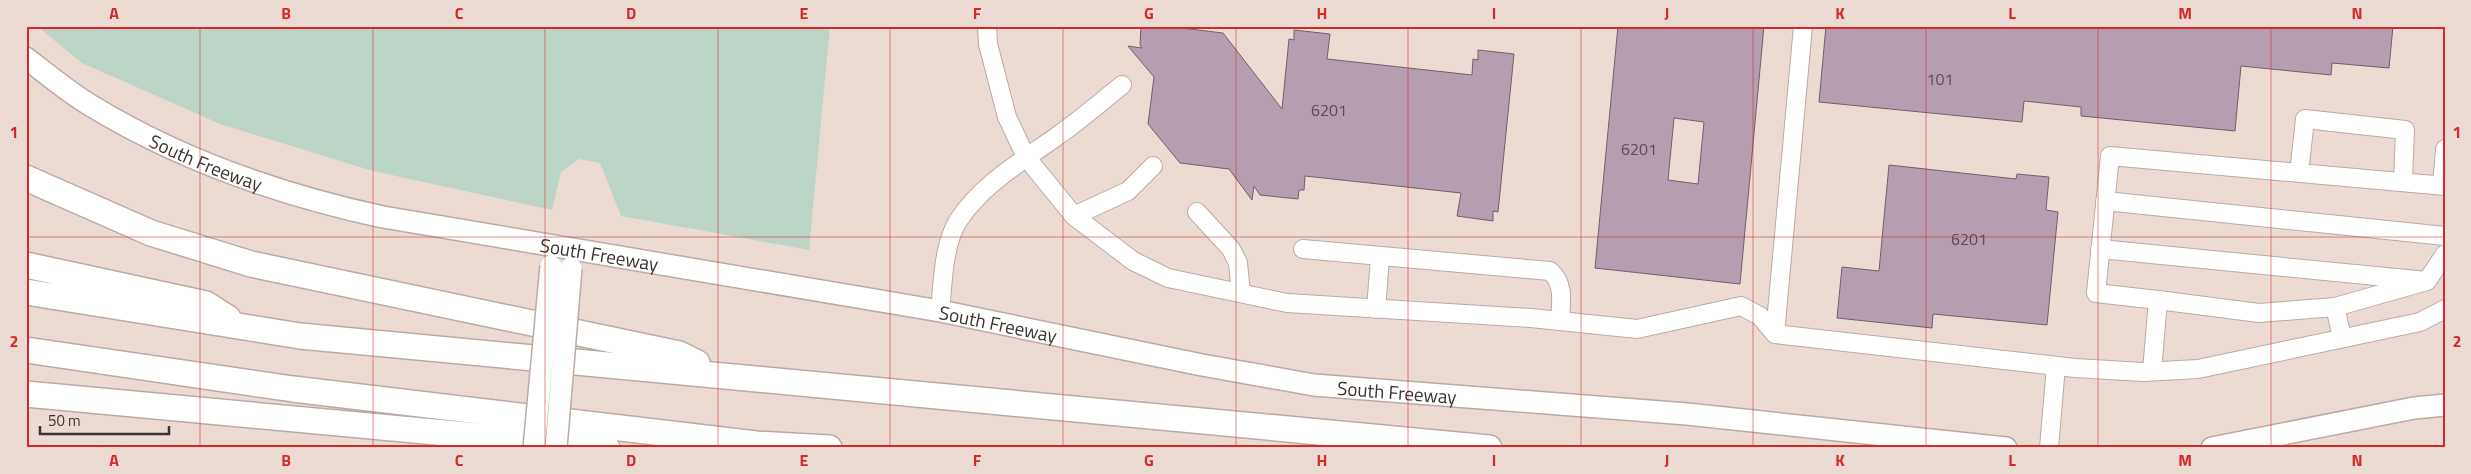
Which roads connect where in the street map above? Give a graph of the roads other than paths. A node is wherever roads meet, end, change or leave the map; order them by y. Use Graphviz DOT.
graph roads {
  1 [pos="987,26"];
  2 [pos="1803,26"];
  3 [pos="26,58"];
  4 [pos="1122,85"];
  5 [pos="2445,149"];
  6 [pos="1026,157"];
  7 [pos="1153,166"];
  8 [pos="2299,173"];
  9 [pos="26,178"];
  10 [pos="2403,182"];
  11 [pos="2443,186"];
  12 [pos="2106,201"];
  13 [pos="1197,212"];
  14 [pos="1074,216"];
  15 [pos="2445,236"];
  16 [pos="2100,248"];
  17 [pos="1303,249"];
  18 [pos="2445,254"];
  19 [pos="562,256"];
  20 [pos="1380,258"];
  21 [pos="26,265"];
  22 [pos="2427,281"];
  23 [pos="26,292"];
  24 [pos="1241,293"];
  25 [pos="2158,300"];
  26 [pos="2335,307"];
  27 [pos="1376,309"];
  28 [pos="2445,309"];
  29 [pos="940,311"];
  30 [pos="1560,321"];
  31 [pos="242,327"];
  32 [pos="1775,334"];
  33 [pos="2342,337"];
  34 [pos="26,350"];
  35 [pos="2056,366"];
  36 [pos="2152,371"];
  37 [pos="720,374"];
  38 [pos="26,394"];
  39 [pos="2445,405"];
  40 [pos="2414,408"];
  41 [pos="2445,422"];
  42 [pos="751,446"];
  43 [pos="534,448"];
  44 [pos="556,448"];
  45 [pos="607,448"];
  46 [pos="829,448"];
  47 [pos="1489,448"];
  48 [pos="2006,448"];
  49 [pos="2049,448"];
  50 [pos="2212,448"];
  1 -- 6 [label="lane"];
  2 -- 32 [label="lane"];
  3 -- 19 [label="main road, South Freeway"];
  4 -- 6 [label="lane"];
  5 -- 11 [label="lane"];
  6 -- 14 [label="lane"];
  6 -- 29 [label="lane"];
  7 -- 14 [label="lane"];
  8 -- 10 [label="lane"];
  8 -- 10 [label="lane"];
  8 -- 12 [label="lane"];
  9 -- 37 [label="highway"];
  10 -- 11 [label="lane"];
  12 -- 15 [label="lane"];
  12 -- 16 [label="lane"];
  13 -- 24 [label="lane"];
  14 -- 24 [label="lane"];
  16 -- 22 [label="lane"];
  16 -- 25 [label="lane"];
  17 -- 20 [label="lane"];
  18 -- 22 [label="lane"];
  19 -- 29 [label="main road, South Freeway"];
  19 -- 43 [label="main road, bridge"];
  19 -- 44 [label="main road, bridge"];
  20 -- 27 [label="lane"];
  20 -- 30 [label="lane"];
  21 -- 31 [label="highway"];
  22 -- 26 [label="lane"];
  23 -- 31 [label="highway"];
  24 -- 27 [label="lane"];
  25 -- 26 [label="lane"];
  25 -- 36 [label="lane"];
  26 -- 33 [label="lane"];
  27 -- 30 [label="lane"];
  28 -- 33 [label="lane"];
  29 -- 48 [label="main road, South Freeway"];
  30 -- 32 [label="lane"];
  31 -- 37 [label="highway"];
  32 -- 35 [label="lane"];
  33 -- 36 [label="lane"];
  34 -- 42 [label="highway"];
  35 -- 36 [label="lane"];
  35 -- 49 [label="lane"];
  37 -- 47 [label="highway"];
  38 -- 45 [label="highway"];
  39 -- 40 [label="main road"];
  40 -- 41 [label="main road"];
  40 -- 50 [label="main road"];
  42 -- 46 [label="highway"];
}
